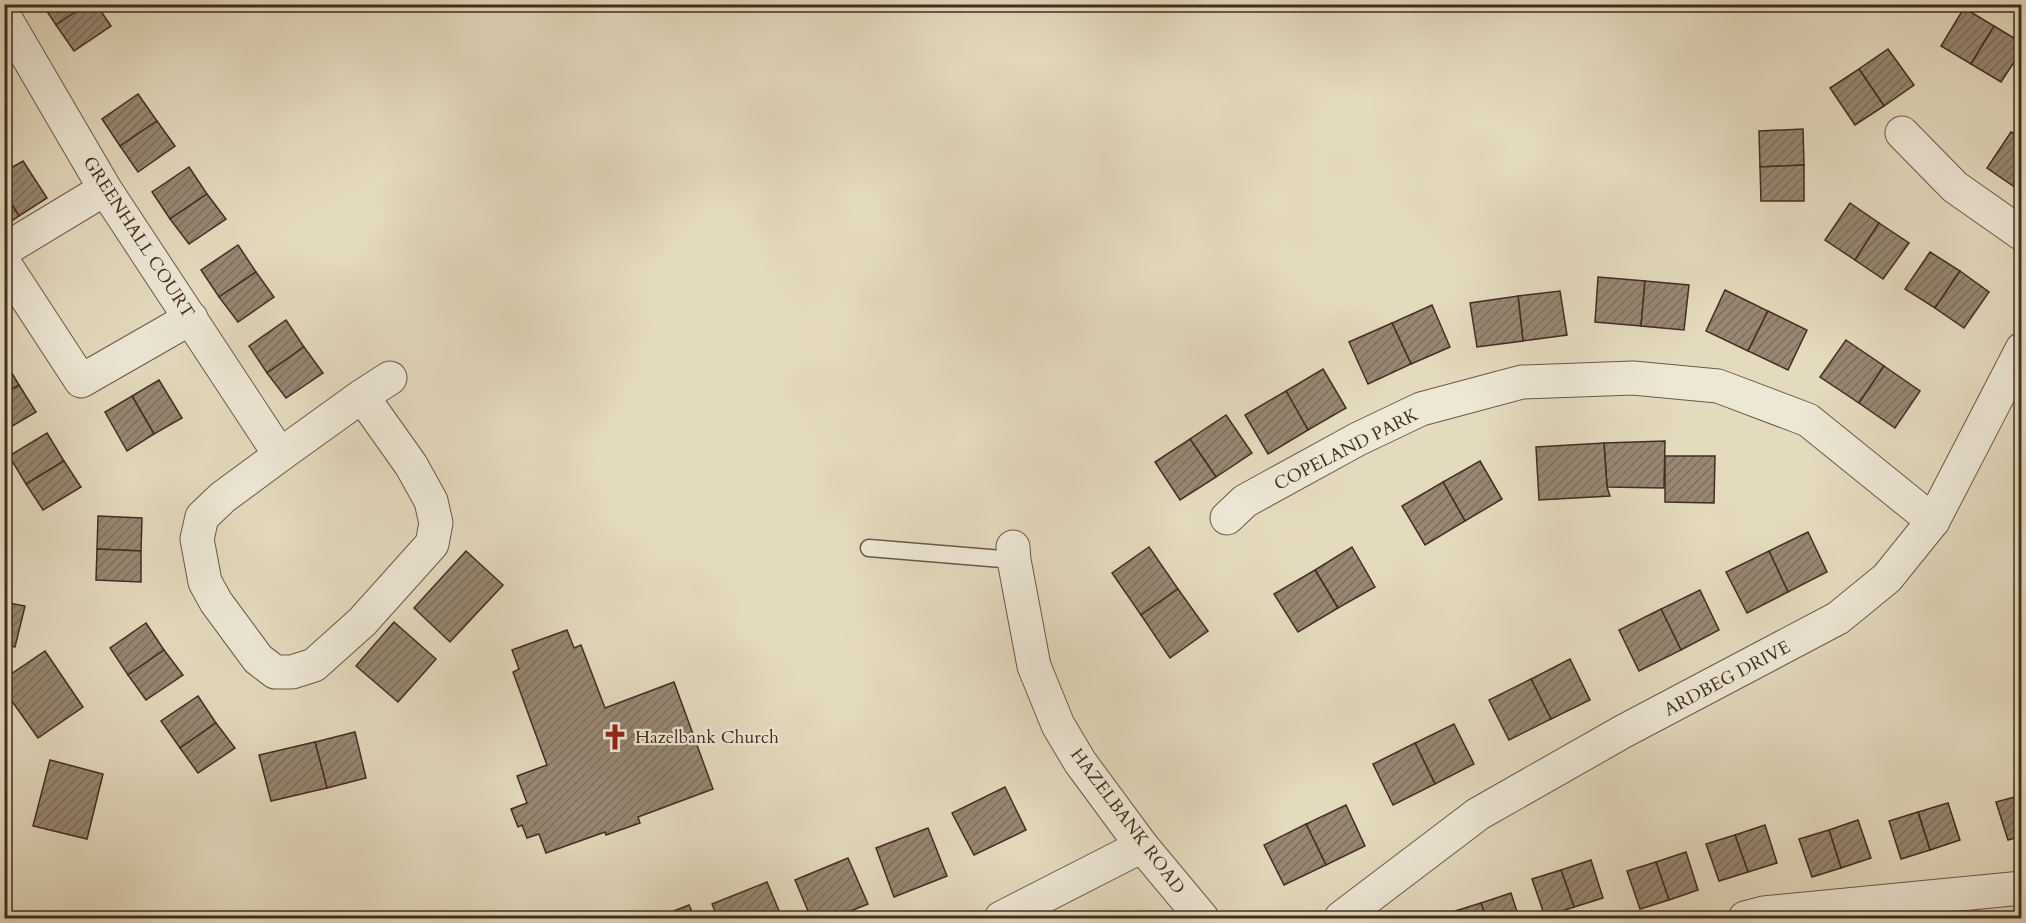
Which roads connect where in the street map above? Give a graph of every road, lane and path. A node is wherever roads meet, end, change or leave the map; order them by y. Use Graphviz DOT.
graph roads {
  1 [pos="4,16"];
  2 [pos="1902,134"];
  3 [pos="105,189"];
  4 [pos="2022,234"];
  5 [pos="4,250"];
  6 [pos="4,263"];
  7 [pos="191,318"];
  8 [pos="2022,349"];
  9 [pos="390,378"];
  10 [pos="362,396"];
  11 [pos="280,455"];
  12 [pos="1227,518"];
  13 [pos="1933,521"];
  14 [pos="869,548"];
  15 [pos="1013,554"];
  16 [pos="1142,846"];
  17 [pos="2022,888"];
  18 [pos="1000,918"];
  19 [pos="1202,918"];
  20 [pos="1341,918"];
  21 [pos="1745,918"];
  1 -- 3 [label="street, GREENHALL COURT"];
  2 -- 4 [label="street"];
  3 -- 5 [label="street"];
  3 -- 7 [label="street, GREENHALL COURT"];
  6 -- 7 [label="street"];
  7 -- 11 [label="street, GREENHALL COURT"];
  8 -- 13 [label="street, ARDBEG DRIVE"];
  9 -- 10 [label="street"];
  10 -- 11 [label="street"];
  10 -- 11 [label="street"];
  12 -- 13 [label="street, COPELAND PARK"];
  13 -- 20 [label="street, ARDBEG DRIVE"];
  14 -- 15 [label="lane"];
  15 -- 16 [label="street, HAZELBANK ROAD"];
  16 -- 18 [label="street"];
  16 -- 19 [label="street, HAZELBANK ROAD"];
  17 -- 21 [label="street"];
}
